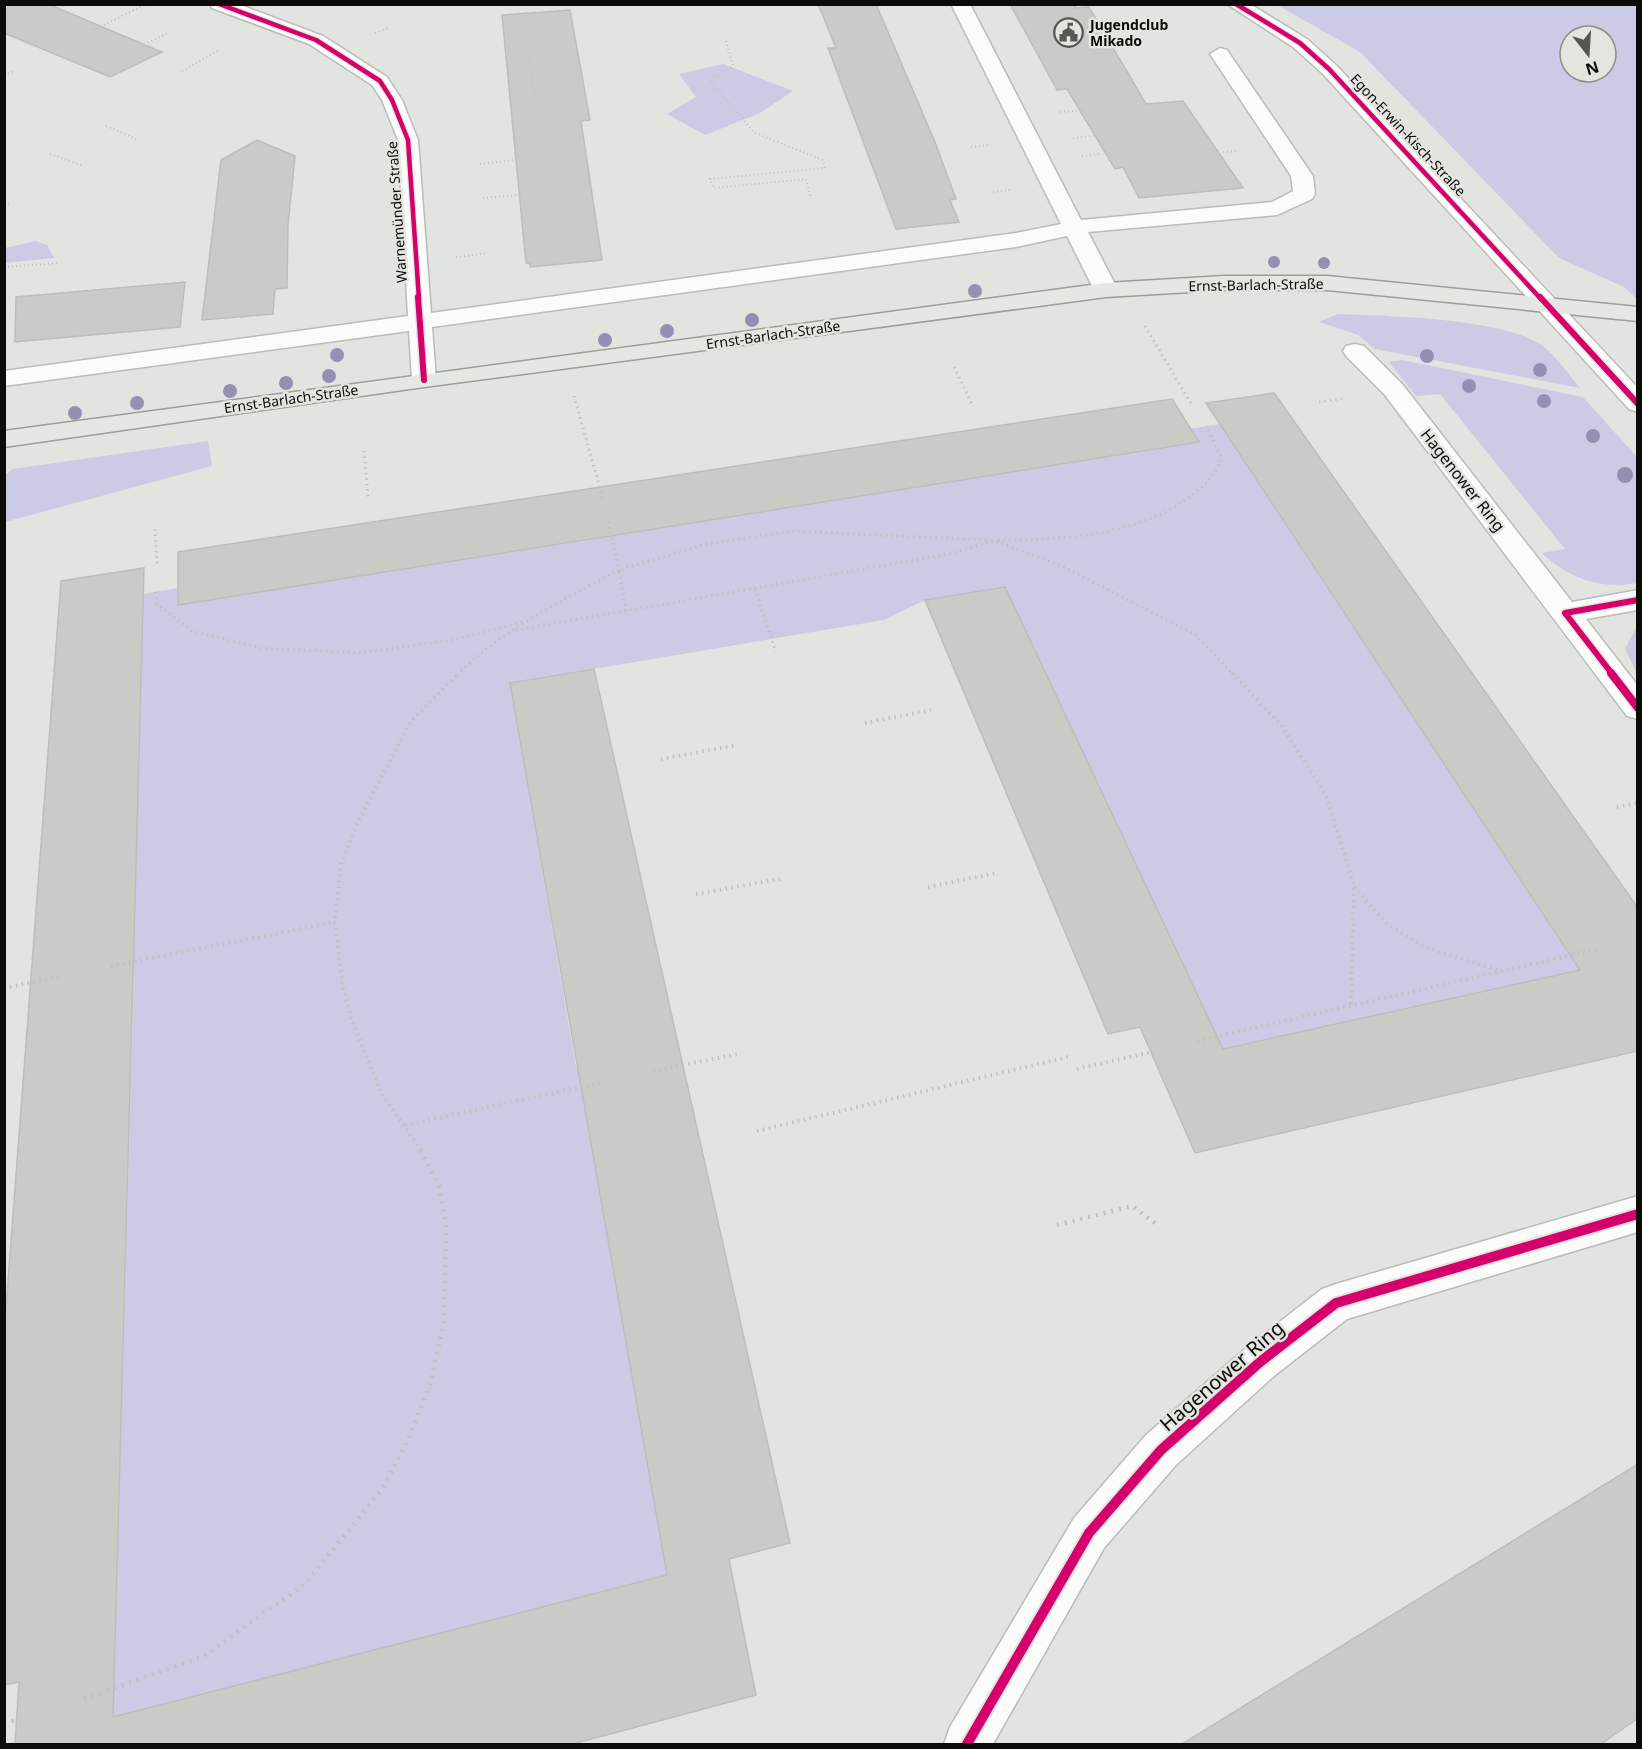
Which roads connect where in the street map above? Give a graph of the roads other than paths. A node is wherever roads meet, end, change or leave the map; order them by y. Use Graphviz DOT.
graph roads {
  1 [pos="219,4"];
  2 [pos="960,4"];
  3 [pos="1236,4"];
  4 [pos="1220,54"];
  5 [pos="1074,229"];
  6 [pos="1106,290"];
  7 [pos="1544,303"];
  8 [pos="1638,314"];
  9 [pos="419,322"];
  10 [pos="1355,351"];
  11 [pos="4,379"];
  12 [pos="424,380"];
  13 [pos="1638,404"];
  14 [pos="4,440"];
  15 [pos="1638,600"];
  16 [pos="1565,613"];
  17 [pos="1638,708"];
  18 [pos="1638,1214"];
  19 [pos="967,1744"];
  1 -- 9 [label="street, Warnemünder Straße"];
  2 -- 5 [label="street"];
  3 -- 7 [label="street, Egon-Erwin-Kisch-Straße"];
  4 -- 5 [label="street"];
  5 -- 6 [label="street"];
  5 -- 9 [label="street"];
  6 -- 7 [label="main road, Ernst-Barlach-Straße"];
  6 -- 12 [label="main road, Ernst-Barlach-Straße"];
  7 -- 8 [label="main road, Ernst-Barlach-Straße"];
  7 -- 13 [label="street"];
  9 -- 11 [label="street"];
  9 -- 12 [label="street, Warnemünder Straße"];
  10 -- 16 [label="street, Hagenower Ring"];
  12 -- 14 [label="main road, Ernst-Barlach-Straße"];
  15 -- 16 [label="street"];
  16 -- 17 [label="street, Hagenower Ring"];
  18 -- 19 [label="street, Hagenower Ring"];
}
